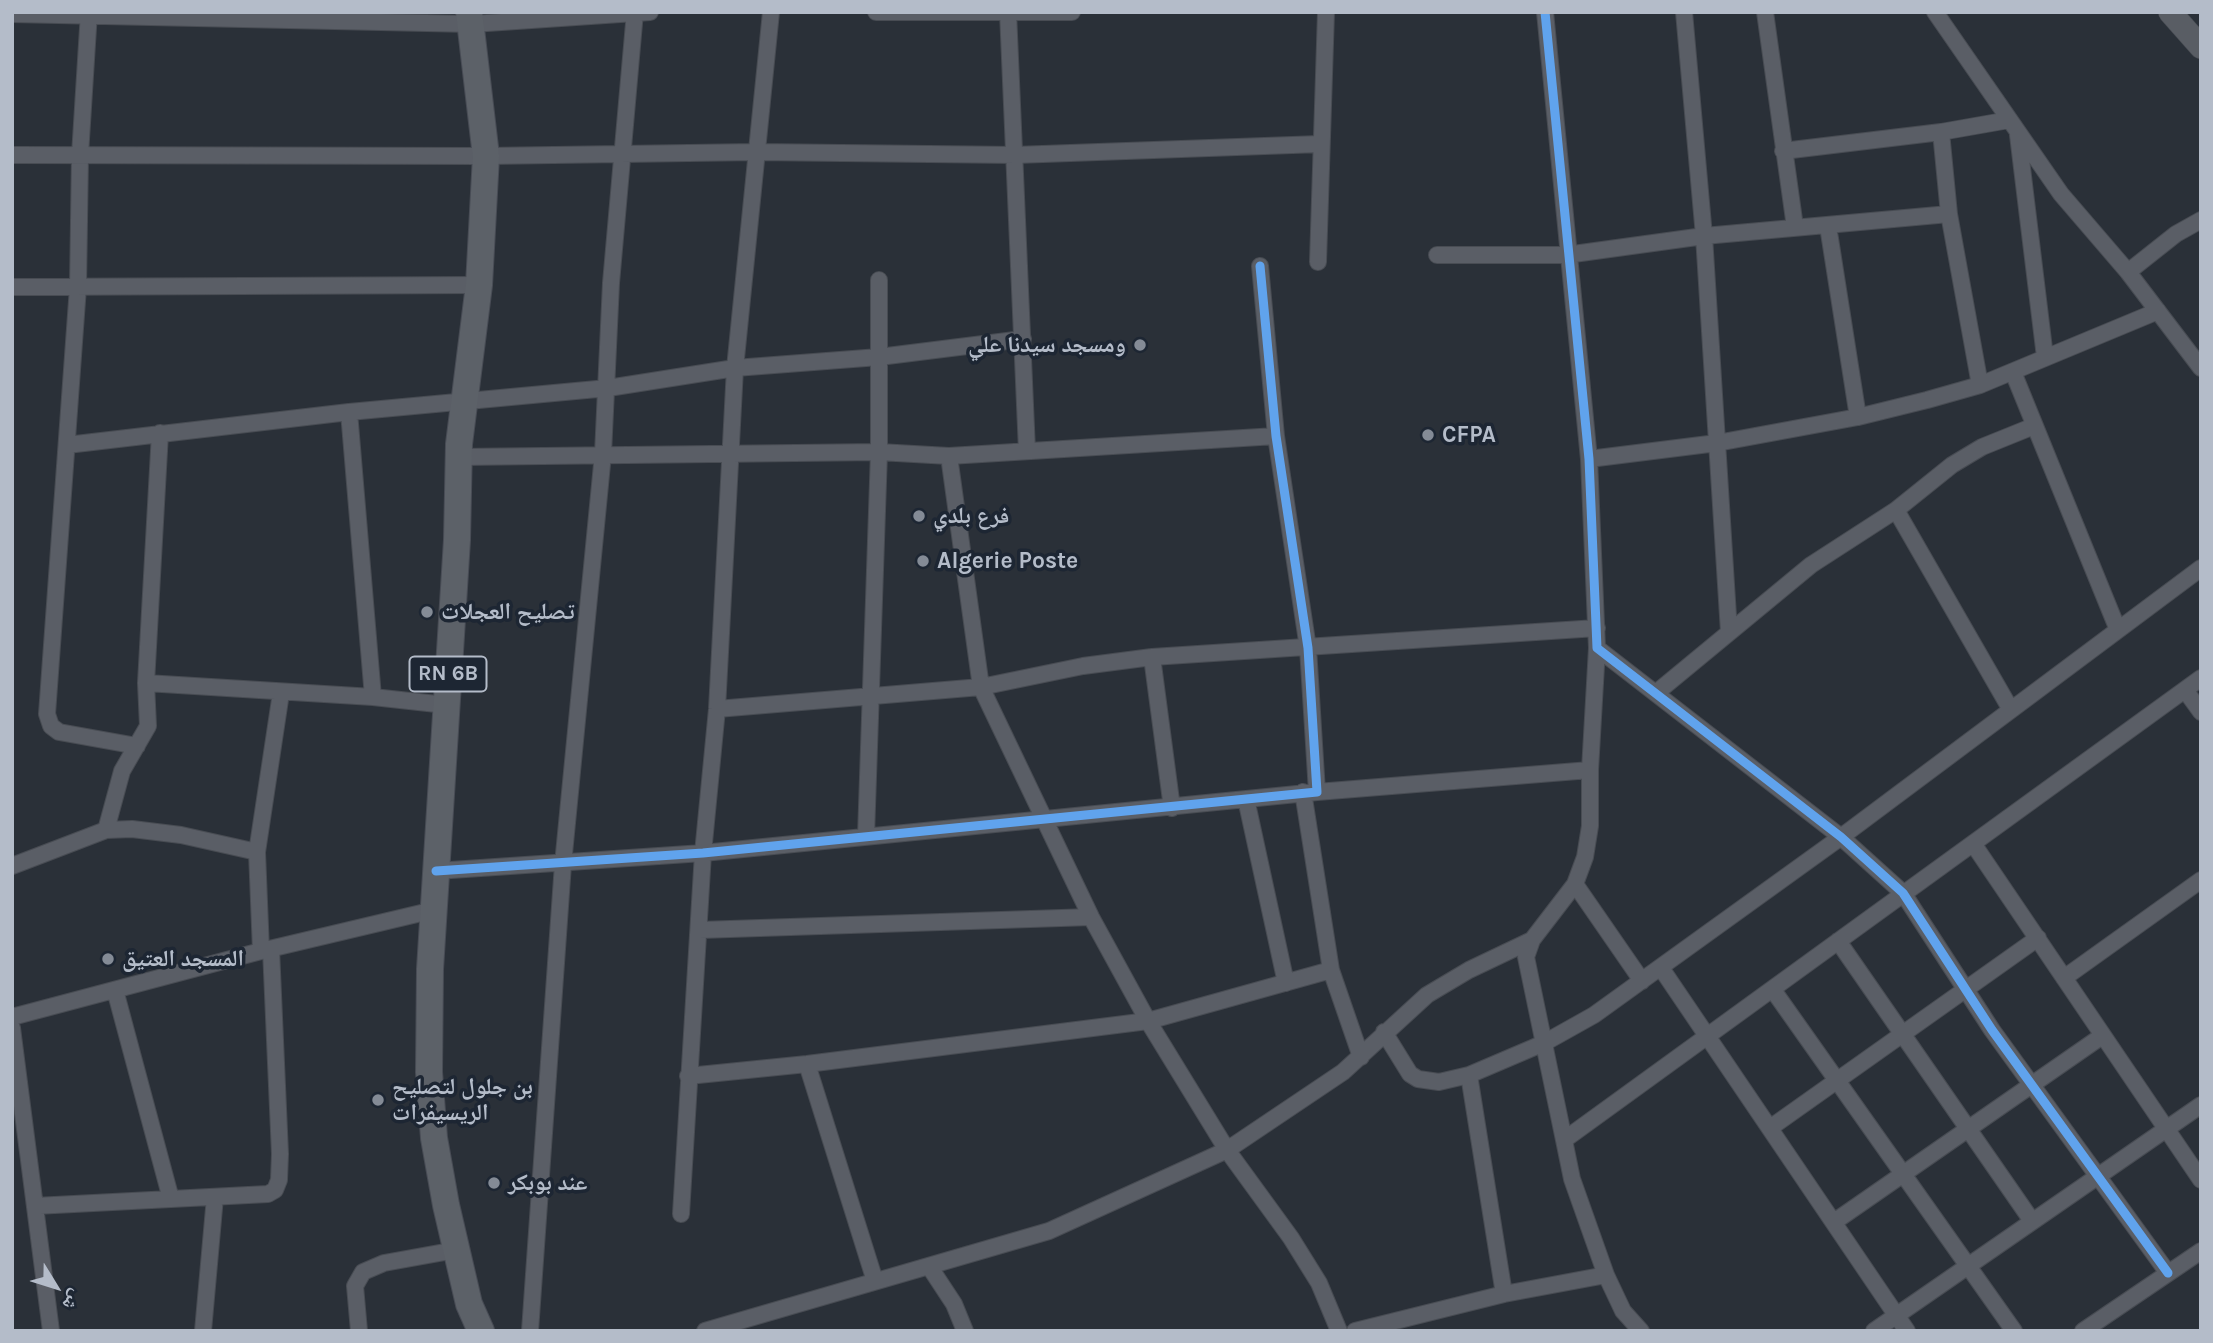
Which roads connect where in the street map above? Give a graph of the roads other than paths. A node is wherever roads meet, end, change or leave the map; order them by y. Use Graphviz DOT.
graph roads {
  1 [pos="635,12"];
  2 [pos="650,12"];
  3 [pos="771,12"];
  4 [pos="876,12"];
  5 [pos="1072,12"];
  6 [pos="1326,12"];
  7 [pos="1545,12"];
  8 [pos="1684,12"];
  9 [pos="1765,12"];
  10 [pos="1935,12"];
  11 [pos="2170,12"];
  12 [pos="1008,13"];
  13 [pos="12,14"];
  14 [pos="89,14"];
  15 [pos="470,18"];
  16 [pos="2201,47"];
  17 [pos="2013,127"];
  18 [pos="1941,132"];
  19 [pos="1320,144"];
  20 [pos="1783,151"];
  21 [pos="756,152"];
  22 [pos="622,154"];
  23 [pos="12,155"];
  24 [pos="80,155"];
  25 [pos="1015,155"];
  26 [pos="486,156"];
  27 [pos="1949,214"];
  28 [pos="2201,219"];
  29 [pos="1828,226"];
  30 [pos="1795,227"];
  31 [pos="1704,236"];
  32 [pos="1437,255"];
  33 [pos="1566,255"];
  34 [pos="1318,262"];
  35 [pos="1260,266"];
  36 [pos="2128,272"];
  37 [pos="879,280"];
  38 [pos="479,285"];
  39 [pos="12,287"];
  40 [pos="78,287"];
  41 [pos="2158,312"];
  42 [pos="1023,339"];
  43 [pos="879,357"];
  44 [pos="2045,357"];
  45 [pos="735,368"];
  46 [pos="2201,368"];
  47 [pos="2014,372"];
  48 [pos="1980,385"];
  49 [pos="608,388"];
  50 [pos="463,401"];
  51 [pos="349,412"];
  52 [pos="1858,417"];
  53 [pos="2034,426"];
  54 [pos="160,433"];
  55 [pos="1276,436"];
  56 [pos="1717,443"];
  57 [pos="67,445"];
  58 [pos="1027,451"];
  59 [pos="879,452"];
  60 [pos="603,454"];
  61 [pos="730,454"];
  62 [pos="949,456"];
  63 [pos="459,457"];
  64 [pos="1588,459"];
  65 [pos="1896,510"];
  66 [pos="2201,568"];
  67 [pos="1597,628"];
  68 [pos="2118,630"];
  69 [pos="1729,632"];
  70 [pos="1308,648"];
  71 [pos="1597,648"];
  72 [pos="1152,657"];
  73 [pos="2201,678"];
  74 [pos="146,683"];
  75 [pos="981,687"];
  76 [pos="2185,690"];
  77 [pos="281,693"];
  78 [pos="1656,693"];
  79 [pos="873,694"];
  80 [pos="373,697"];
  81 [pos="446,705"];
  82 [pos="717,709"];
  83 [pos="2011,709"];
  84 [pos="2201,712"];
  85 [pos="137,746"];
  86 [pos="1590,770"];
  87 [pos="1310,792"];
  88 [pos="1246,799"];
  89 [pos="1172,808"];
  90 [pos="1043,820"];
  91 [pos="106,830"];
  92 [pos="866,836"];
  93 [pos="1841,837"];
  94 [pos="1975,845"];
  95 [pos="257,852"];
  96 [pos="703,853"];
  97 [pos="563,864"];
  98 [pos="12,866"];
  99 [pos="436,871"];
  100 [pos="2201,880"];
  101 [pos="1575,884"];
  102 [pos="1903,893"];
  103 [pos="434,910"];
  104 [pos="1091,917"];
  105 [pos="700,930"];
  106 [pos="2038,938"];
  107 [pos="1532,940"];
  108 [pos="1838,941"];
  109 [pos="266,950"];
  110 [pos="1661,968"];
  111 [pos="1331,970"];
  112 [pos="2064,978"];
  113 [pos="1642,981"];
  114 [pos="1286,983"];
  115 [pos="1966,989"];
  116 [pos="115,990"];
  117 [pos="1773,990"];
  118 [pos="12,1017"];
  119 [pos="1149,1021"];
  120 [pos="12,1028"];
  121 [pos="1384,1032"];
  122 [pos="1903,1033"];
  123 [pos="1708,1036"];
  124 [pos="2102,1036"];
  125 [pos="1544,1043"];
  126 [pos="1361,1057"];
  127 [pos="807,1064"];
  128 [pos="1469,1075"];
  129 [pos="688,1076"];
  130 [pos="1839,1079"];
  131 [pos="2031,1085"];
  132 [pos="2201,1105"];
  133 [pos="1770,1128"];
  134 [pos="1968,1129"];
  135 [pos="2164,1130"];
  136 [pos="1564,1140"];
  137 [pos="1227,1150"];
  138 [pos="1904,1173"];
  139 [pos="2098,1176"];
  140 [pos="2201,1180"];
  141 [pos="215,1197"];
  142 [pos="171,1199"];
  143 [pos="36,1206"];
  144 [pos="681,1214"];
  145 [pos="2032,1221"];
  146 [pos="1834,1222"];
  147 [pos="456,1250"];
  148 [pos="2201,1251"];
  149 [pos="1968,1265"];
  150 [pos="929,1266"];
  151 [pos="2168,1273"];
  152 [pos="1606,1275"];
  153 [pos="876,1280"];
  154 [pos="1504,1294"];
  155 [pos="1623,1311"];
  156 [pos="1896,1315"];
  157 [pos="51,1331"];
  158 [pos="203,1331"];
  159 [pos="359,1331"];
  160 [pos="481,1331"];
  161 [pos="530,1331"];
  162 [pos="705,1331"];
  163 [pos="965,1331"];
  164 [pos="1339,1331"];
  165 [pos="1355,1331"];
  166 [pos="1625,1331"];
  167 [pos="1640,1331"];
  168 [pos="1874,1331"];
  169 [pos="1908,1331"];
  170 [pos="2014,1331"];
  171 [pos="2083,1331"];
  1 -- 2 [label="street"];
  1 -- 15 [label="street"];
  1 -- 22 [label="street"];
  3 -- 21 [label="street"];
  4 -- 12 [label="street"];
  5 -- 12 [label="street"];
  6 -- 19 [label="street"];
  7 -- 33 [label="street"];
  8 -- 31 [label="street"];
  9 -- 20 [label="street"];
  10 -- 17 [label="street"];
  11 -- 16 [label="street"];
  12 -- 25 [label="street"];
  13 -- 14 [label="street"];
  14 -- 15 [label="street"];
  14 -- 24 [label="street"];
  15 -- 26 [label="main road, RN 6B"];
  17 -- 18 [label="street"];
  17 -- 36 [label="street"];
  17 -- 44 [label="street"];
  18 -- 20 [label="street"];
  18 -- 27 [label="street"];
  19 -- 25 [label="street"];
  19 -- 34 [label="street"];
  20 -- 30 [label="street"];
  21 -- 22 [label="street"];
  21 -- 25 [label="street"];
  21 -- 45 [label="street"];
  22 -- 26 [label="street"];
  22 -- 49 [label="street"];
  23 -- 24 [label="street"];
  24 -- 26 [label="street"];
  24 -- 40 [label="street"];
  25 -- 42 [label="street"];
  26 -- 38 [label="main road, RN 6B"];
  27 -- 29 [label="street"];
  27 -- 48 [label="street"];
  28 -- 36 [label="street"];
  29 -- 30 [label="street"];
  29 -- 52 [label="street"];
  30 -- 31 [label="street"];
  31 -- 33 [label="street"];
  31 -- 56 [label="street"];
  32 -- 33 [label="street"];
  33 -- 64 [label="street"];
  35 -- 55 [label="street"];
  36 -- 41 [label="street"];
  37 -- 43 [label="street"];
  38 -- 40 [label="street"];
  38 -- 50 [label="main road, RN 6B"];
  39 -- 40 [label="street"];
  40 -- 57 [label="street"];
  41 -- 44 [label="street"];
  41 -- 46 [label="street"];
  42 -- 43 [label="street"];
  42 -- 58 [label="street"];
  43 -- 45 [label="street"];
  43 -- 59 [label="street"];
  44 -- 47 [label="street"];
  45 -- 49 [label="street"];
  45 -- 61 [label="street"];
  47 -- 48 [label="street"];
  47 -- 53 [label="street"];
  48 -- 52 [label="street"];
  49 -- 50 [label="street"];
  49 -- 60 [label="street"];
  50 -- 51 [label="street"];
  50 -- 63 [label="main road, RN 6B"];
  51 -- 54 [label="street"];
  51 -- 80 [label="street"];
  52 -- 56 [label="street"];
  53 -- 65 [label="street"];
  53 -- 68 [label="street"];
  54 -- 57 [label="street"];
  54 -- 74 [label="street"];
  55 -- 58 [label="street"];
  55 -- 70 [label="street"];
  56 -- 64 [label="street"];
  56 -- 69 [label="street"];
  57 -- 85 [label="street"];
  58 -- 62 [label="street"];
  59 -- 61 [label="street"];
  59 -- 62 [label="street"];
  59 -- 79 [label="street"];
  60 -- 61 [label="street"];
  60 -- 63 [label="street"];
  60 -- 97 [label="street"];
  61 -- 82 [label="street"];
  62 -- 75 [label="street"];
  63 -- 81 [label="main road, RN 6B"];
  64 -- 67 [label="street"];
  65 -- 69 [label="street"];
  65 -- 83 [label="street"];
  66 -- 68 [label="street"];
  67 -- 70 [label="street"];
  67 -- 71 [label="street"];
  68 -- 83 [label="street"];
  69 -- 78 [label="street"];
  70 -- 72 [label="street"];
  70 -- 87 [label="street"];
  71 -- 78 [label="street"];
  71 -- 86 [label="street"];
  72 -- 75 [label="street"];
  72 -- 89 [label="street"];
  73 -- 76 [label="street"];
  74 -- 77 [label="street"];
  74 -- 85 [label="street"];
  75 -- 79 [label="street"];
  75 -- 90 [label="street"];
  76 -- 84 [label="street"];
  76 -- 94 [label="street"];
  77 -- 80 [label="street"];
  77 -- 95 [label="street"];
  78 -- 93 [label="street"];
  79 -- 82 [label="street"];
  79 -- 92 [label="street"];
  80 -- 81 [label="street"];
  81 -- 99 [label="main road, RN 6B"];
  82 -- 96 [label="street"];
  83 -- 93 [label="street"];
  85 -- 91 [label="street"];
  86 -- 87 [label="street"];
  86 -- 101 [label="street"];
  87 -- 88 [label="street"];
  87 -- 111 [label="street"];
  88 -- 89 [label="street"];
  88 -- 114 [label="street"];
  89 -- 90 [label="street"];
  90 -- 92 [label="street"];
  90 -- 104 [label="street"];
  91 -- 95 [label="street"];
  91 -- 98 [label="street"];
  92 -- 96 [label="street"];
  93 -- 102 [label="street"];
  93 -- 110 [label="street"];
  94 -- 102 [label="street"];
  94 -- 106 [label="street"];
  95 -- 109 [label="street"];
  96 -- 97 [label="street"];
  96 -- 105 [label="street"];
  97 -- 99 [label="street"];
  97 -- 161 [label="street"];
  99 -- 103 [label="main road, RN 6B"];
  100 -- 112 [label="street"];
  101 -- 107 [label="street"];
  101 -- 113 [label="street"];
  102 -- 108 [label="street"];
  102 -- 115 [label="street"];
  103 -- 109 [label="street"];
  103 -- 147 [label="main road, RN 6B"];
  104 -- 105 [label="street"];
  104 -- 119 [label="street"];
  105 -- 129 [label="street"];
  106 -- 112 [label="street"];
  106 -- 115 [label="street"];
  107 -- 121 [label="street"];
  107 -- 125 [label="street"];
  108 -- 117 [label="street"];
  108 -- 122 [label="street"];
  109 -- 116 [label="street"];
  109 -- 141 [label="street"];
  110 -- 113 [label="street"];
  110 -- 123 [label="street"];
  111 -- 114 [label="street"];
  111 -- 126 [label="street"];
  112 -- 124 [label="street"];
  113 -- 125 [label="street"];
  114 -- 119 [label="street"];
  115 -- 122 [label="street"];
  115 -- 131 [label="street"];
  116 -- 118 [label="street"];
  116 -- 142 [label="street"];
  117 -- 123 [label="street"];
  117 -- 130 [label="street"];
  119 -- 127 [label="street"];
  119 -- 137 [label="street"];
  120 -- 143 [label="street"];
  121 -- 126 [label="street"];
  121 -- 128 [label="street"];
  122 -- 130 [label="street"];
  122 -- 134 [label="street"];
  123 -- 133 [label="street"];
  123 -- 136 [label="street"];
  124 -- 131 [label="street"];
  124 -- 135 [label="street"];
  125 -- 128 [label="street"];
  125 -- 136 [label="street"];
  126 -- 137 [label="street"];
  127 -- 129 [label="street"];
  127 -- 153 [label="street"];
  128 -- 154 [label="street"];
  129 -- 144 [label="street"];
  130 -- 133 [label="street"];
  130 -- 138 [label="street"];
  131 -- 134 [label="street"];
  131 -- 139 [label="street"];
  132 -- 135 [label="street"];
  133 -- 146 [label="street"];
  134 -- 138 [label="street"];
  134 -- 145 [label="street"];
  135 -- 139 [label="street"];
  135 -- 140 [label="street"];
  136 -- 152 [label="street"];
  137 -- 150 [label="street"];
  137 -- 164 [label="street"];
  138 -- 146 [label="street"];
  138 -- 149 [label="street"];
  139 -- 145 [label="street"];
  139 -- 151 [label="street"];
  141 -- 142 [label="street"];
  141 -- 158 [label="street"];
  142 -- 143 [label="street"];
  143 -- 157 [label="street"];
  145 -- 149 [label="street"];
  146 -- 156 [label="street"];
  147 -- 159 [label="street"];
  147 -- 160 [label="main road, RN 6B"];
  148 -- 151 [label="street"];
  149 -- 156 [label="street"];
  149 -- 170 [label="street"];
  150 -- 153 [label="street"];
  150 -- 163 [label="street"];
  151 -- 171 [label="street"];
  152 -- 154 [label="street"];
  152 -- 155 [label="street"];
  153 -- 162 [label="street"];
  154 -- 165 [label="street"];
  155 -- 166 [label="street"];
  155 -- 167 [label="street"];
  156 -- 168 [label="street"];
  156 -- 169 [label="street"];
}
